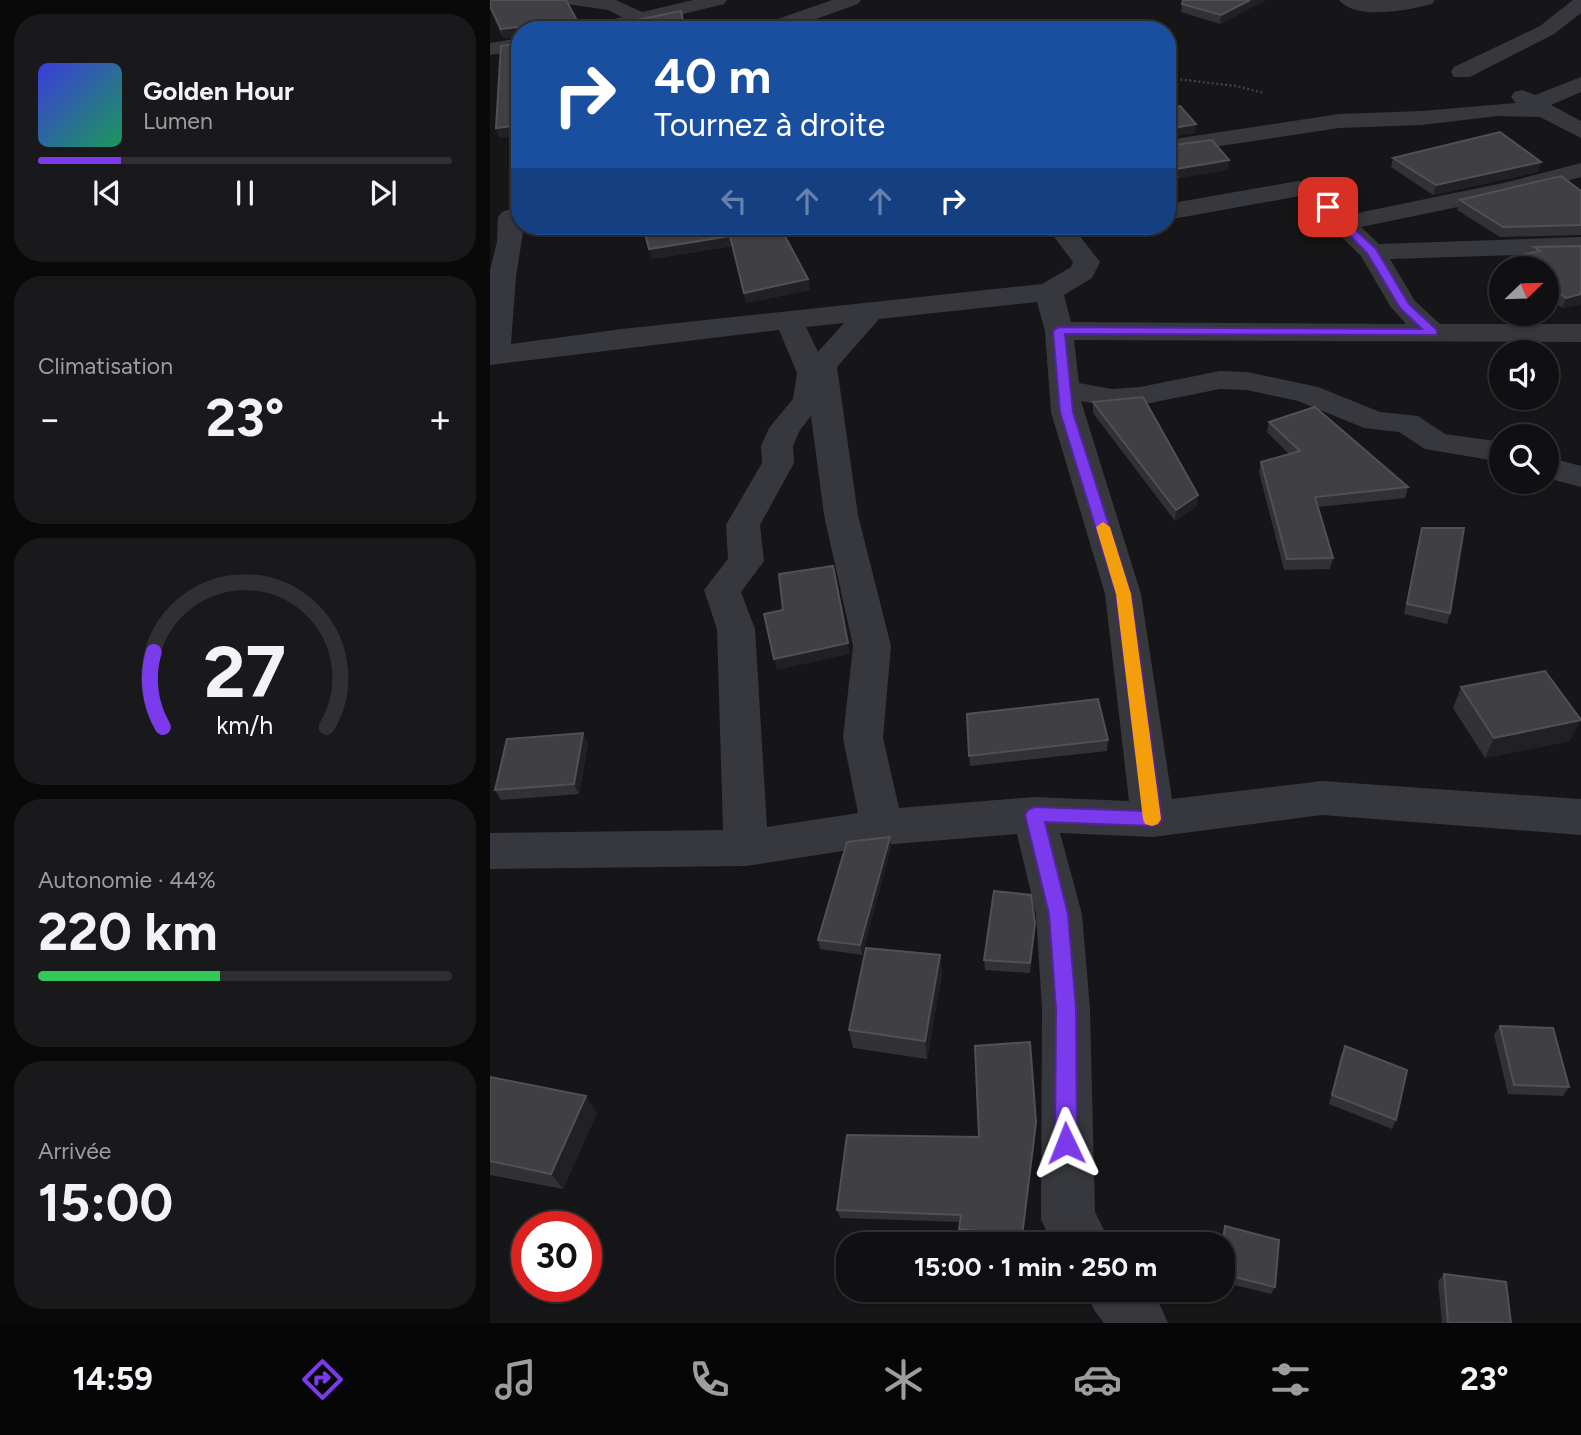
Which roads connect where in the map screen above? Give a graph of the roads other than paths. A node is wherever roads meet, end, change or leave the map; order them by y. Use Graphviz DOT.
graph roads {
  1 [pos="574,0"];
  2 [pos="717,0"];
  3 [pos="851,0"];
  4 [pos="1349,0"];
  5 [pos="1425,0"];
  6 [pos="1581,3"];
  7 [pos="639,19"];
  8 [pos="630,21"];
  9 [pos="791,21"];
  10 [pos="511,46"];
  11 [pos="490,49"];
  12 [pos="1581,85"];
  13 [pos="1540,107"];
  14 [pos="1581,131"];
  15 [pos="1176,146"];
  16 [pos="1581,170"];
  17 [pos="1176,210"];
  18 [pos="507,218"];
  19 [pos="1345,223"];
  20 [pos="1073,235"];
  21 [pos="1581,245"];
  22 [pos="1372,252"];
  23 [pos="1049,292"];
  24 [pos="871,310"];
  25 [pos="789,320"];
  26 [pos="1059,331"];
  27 [pos="1433,333"];
  28 [pos="1581,333"];
  29 [pos="493,355"];
  30 [pos="1064,389"];
  31 [pos="1489,450"];
  32 [pos="1559,471"];
  33 [pos="1581,477"];
  34 [pos="1034,815"];
  35 [pos="1581,817"];
  36 [pos="1153,819"];
  37 [pos="882,827"];
  38 [pos="746,848"];
  39 [pos="490,851"];
  40 [pos="1076,1232"];
  41 [pos="1123,1302"];
  42 [pos="1139,1323"];
  1 -- 7 [label="street"];
  2 -- 7 [label="street"];
  3 -- 9 [label="street"];
  4 -- 5 [label="street"];
  6 -- 13 [label="street"];
  7 -- 8 [label="street"];
  10 -- 11 [label="street"];
  12 -- 13 [label="street"];
  13 -- 14 [label="street"];
  13 -- 15 [label="street"];
  16 -- 19 [label="street"];
  17 -- 19 [label="street"];
  18 -- 29 [label="street"];
  19 -- 22 [label="street"];
  20 -- 23 [label="street"];
  21 -- 22 [label="street"];
  22 -- 27 [label="street"];
  23 -- 24 [label="street"];
  23 -- 26 [label="street"];
  24 -- 25 [label="street"];
  24 -- 37 [label="street"];
  25 -- 29 [label="street"];
  25 -- 38 [label="street"];
  26 -- 27 [label="street"];
  26 -- 30 [label="street"];
  27 -- 28 [label="street"];
  30 -- 31 [label="street"];
  30 -- 36 [label="street"];
  32 -- 33 [label="street"];
  34 -- 36 [label="street"];
  34 -- 37 [label="street"];
  34 -- 40 [label="street"];
  35 -- 36 [label="street"];
  37 -- 38 [label="street"];
  38 -- 39 [label="street"];
  41 -- 42 [label="street"];
}
